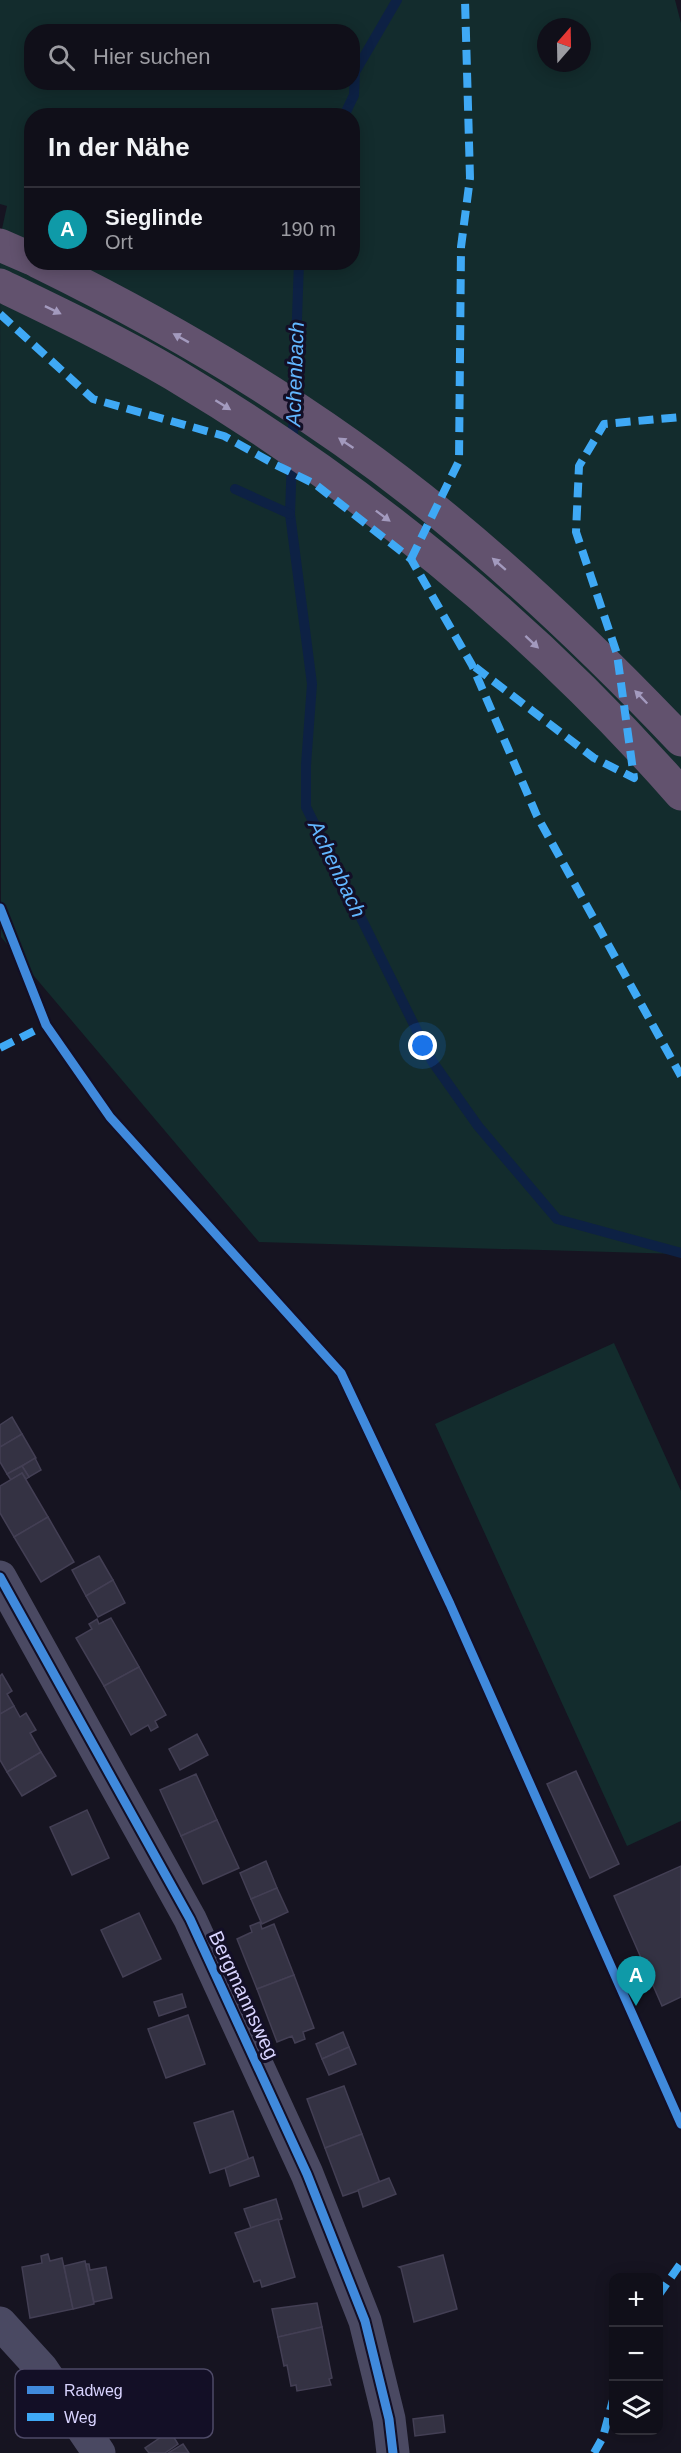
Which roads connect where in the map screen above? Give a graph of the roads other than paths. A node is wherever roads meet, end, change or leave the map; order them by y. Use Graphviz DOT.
graph roads {
  1 [pos="0,245"];
  2 [pos="24,256"];
  3 [pos="54,270"];
  4 [pos="0,285"];
  5 [pos="681,740"];
  6 [pos="681,794"];
  7 [pos="0,1577"];
  8 [pos="0,2324"];
  9 [pos="42,2369"];
  10 [pos="89,2438"];
  11 [pos="99,2453"];
  12 [pos="393,2453"];
  1 -- 2 [label="highway"];
  5 -- 3 [label="highway, one-way"];
  4 -- 6 [label="highway, one-way"];
  7 -- 12 [label="street, Bergmannsweg"];
  8 -- 9 [label="street"];
  10 -- 11 [label="street"];
}
